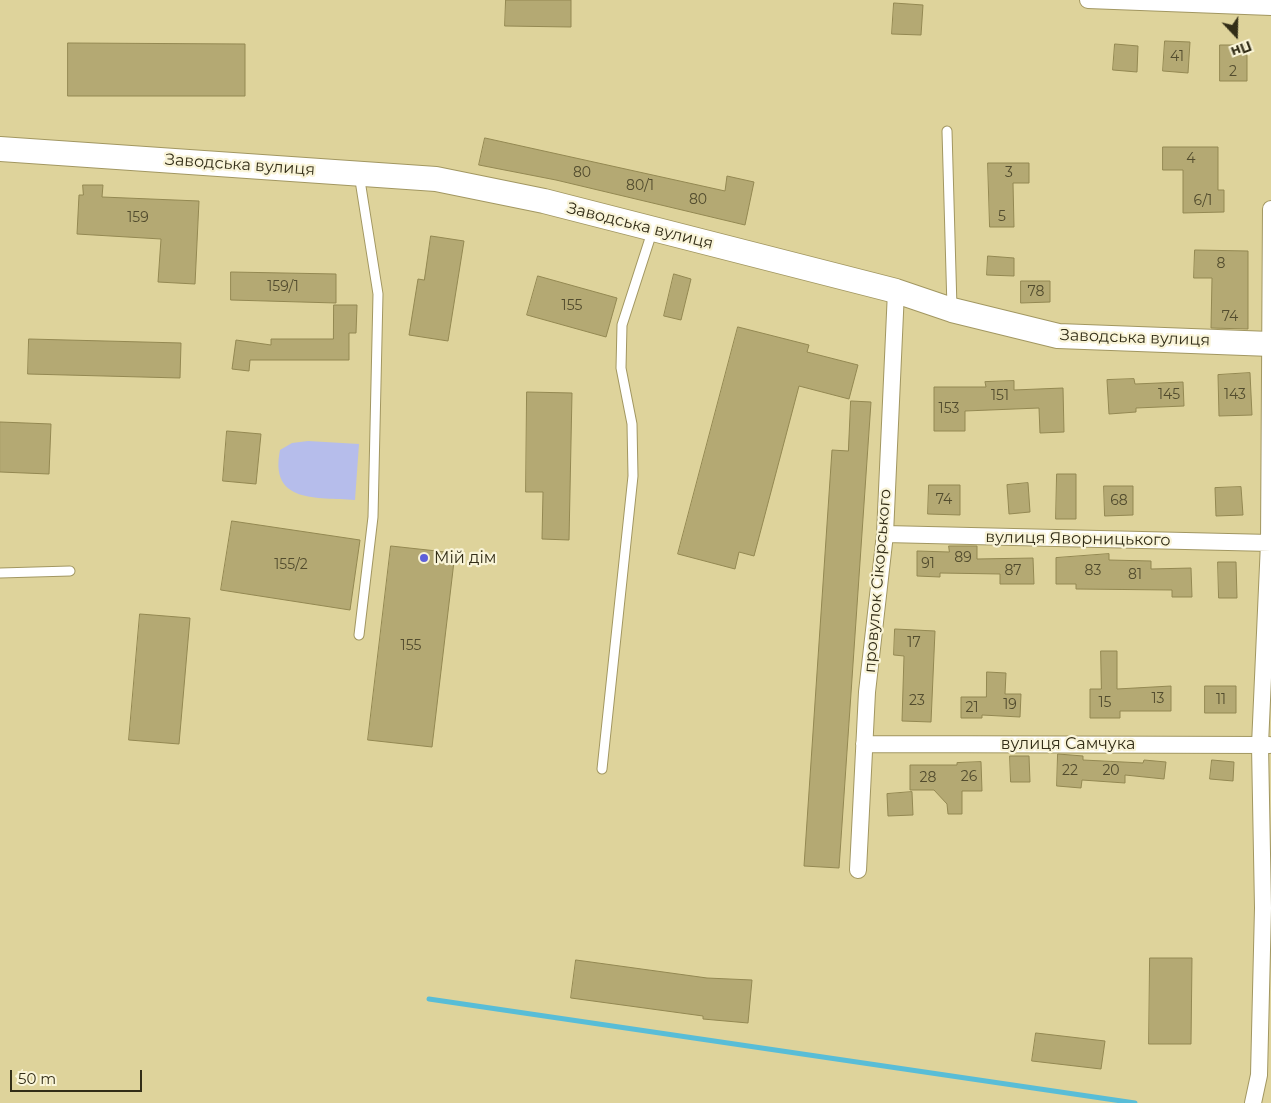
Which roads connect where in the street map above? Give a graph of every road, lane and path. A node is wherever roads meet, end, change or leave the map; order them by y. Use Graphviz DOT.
graph roads {
  1 [pos="1088,0"];
  2 [pos="1271,7"];
  3 [pos="948,131"];
  4 [pos="0,149"];
  5 [pos="358,174"];
  6 [pos="1271,209"];
  7 [pos="653,229"];
  8 [pos="896,291"];
  9 [pos="952,310"];
  10 [pos="1271,344"];
  11 [pos="885,534"];
  12 [pos="1270,543"];
  13 [pos="70,570"];
  14 [pos="0,573"];
  15 [pos="359,636"];
  16 [pos="864,744"];
  17 [pos="1265,745"];
  18 [pos="602,769"];
  19 [pos="858,870"];
  20 [pos="1267,908"];
  21 [pos="1265,1075"];
  22 [pos="1253,1103"];
  1 -- 2 [label="street"];
  3 -- 9 [label="lane"];
  4 -- 5 [label="street, Заводська вулиця"];
  5 -- 7 [label="street, Заводська вулиця"];
  5 -- 15 [label="lane"];
  6 -- 10 [label="street"];
  7 -- 8 [label="street, Заводська вулиця"];
  7 -- 18 [label="lane"];
  8 -- 9 [label="street, Заводська вулиця"];
  8 -- 11 [label="street, провулок Сікорського"];
  9 -- 10 [label="street, Заводська вулиця"];
  10 -- 12 [label="street"];
  11 -- 12 [label="street, вулиця Яворницького"];
  11 -- 16 [label="street, провулок Сікорського"];
  12 -- 17 [label="street"];
  13 -- 14 [label="lane"];
  16 -- 17 [label="street, вулиця Самчука"];
  16 -- 19 [label="street, провулок Сікорського"];
  17 -- 20 [label="street"];
  20 -- 21 [label="street"];
  21 -- 22 [label="street"];
}
